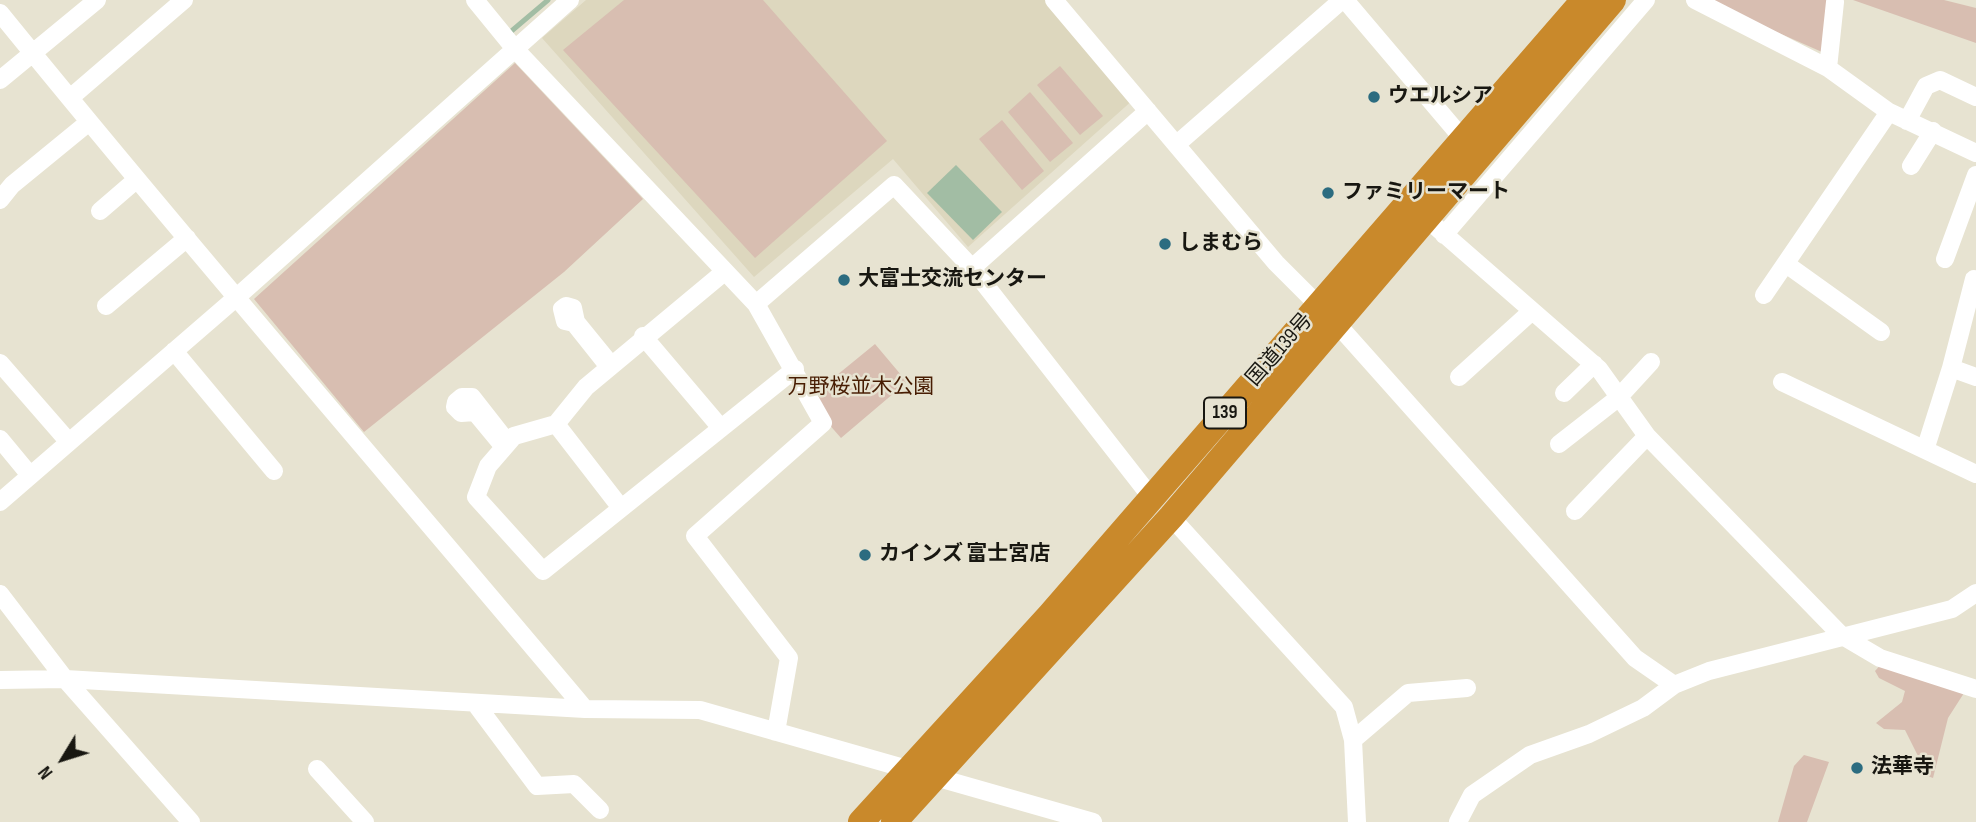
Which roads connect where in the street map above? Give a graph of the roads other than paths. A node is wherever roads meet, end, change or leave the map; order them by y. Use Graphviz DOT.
graph roads {
  1 [pos="97,0"];
  2 [pos="184,0"];
  3 [pos="475,0"];
  4 [pos="570,0"];
  5 [pos="1054,0"];
  6 [pos="1344,0"];
  7 [pos="1584,0"];
  8 [pos="1614,0"];
  9 [pos="1646,0"];
  10 [pos="1695,0"];
  11 [pos="1835,2"];
  12 [pos="0,13"];
  13 [pos="515,49"];
  14 [pos="32,53"];
  15 [pos="1828,68"];
  16 [pos="0,80"];
  17 [pos="1976,97"];
  18 [pos="70,99"];
  19 [pos="1149,111"];
  20 [pos="1889,111"];
  21 [pos="1907,121"];
  22 [pos="89,122"];
  23 [pos="1933,131"];
  24 [pos="1463,139"];
  25 [pos="1177,144"];
  26 [pos="1976,153"];
  27 [pos="1912,166"];
  28 [pos="1976,175"];
  29 [pos="136,180"];
  30 [pos="0,200"];
  31 [pos="100,211"];
  32 [pos="1435,227"];
  33 [pos="187,238"];
  34 [pos="1945,259"];
  35 [pos="1786,264"];
  36 [pos="972,268"];
  37 [pos="723,272"];
  38 [pos="1976,280"];
  39 [pos="1764,295"];
  40 [pos="238,296"];
  41 [pos="756,304"];
  42 [pos="1319,305"];
  43 [pos="106,306"];
  44 [pos="1532,311"];
  45 [pos="1338,325"];
  46 [pos="1881,332"];
  47 [pos="643,336"];
  48 [pos="174,351"];
  49 [pos="1651,362"];
  50 [pos="0,363"];
  51 [pos="1594,365"];
  52 [pos="1951,368"];
  53 [pos="795,369"];
  54 [pos="1459,377"];
  55 [pos="1976,377"];
  56 [pos="1782,382"];
  57 [pos="1564,393"];
  58 [pos="1618,398"];
  59 [pos="556,424"];
  60 [pos="721,429"];
  61 [pos="1647,436"];
  62 [pos="0,439"];
  63 [pos="68,441"];
  64 [pos="1559,444"];
  65 [pos="1925,450"];
  66 [pos="274,471"];
  67 [pos="29,474"];
  68 [pos="1976,474"];
  69 [pos="1152,497"];
  70 [pos="0,502"];
  71 [pos="621,508"];
  72 [pos="1575,511"];
  73 [pos="1171,517"];
  74 [pos="1976,593"];
  75 [pos="0,594"];
  76 [pos="1841,635"];
  77 [pos="65,679"];
  78 [pos="0,680"];
  79 [pos="1674,685"];
  80 [pos="1466,688"];
  81 [pos="1976,689"];
  82 [pos="475,703"];
  83 [pos="585,709"];
  84 [pos="776,732"];
  85 [pos="1353,740"];
  86 [pos="317,769"];
  87 [pos="908,771"];
  88 [pos="936,776"];
  89 [pos="600,810"];
  90 [pos="191,822"];
  91 [pos="365,822"];
  92 [pos="861,822"];
  93 [pos="894,822"];
  94 [pos="1093,822"];
  95 [pos="1357,822"];
  96 [pos="1458,822"];
  1 -- 14 [label="street"];
  2 -- 18 [label="street"];
  3 -- 13 [label="street"];
  4 -- 13 [label="street"];
  5 -- 19 [label="street"];
  6 -- 24 [label="street"];
  6 -- 25 [label="street"];
  7 -- 24 [label="highway, 国道139号 / 139"];
  8 -- 32 [label="highway, 国道139号 / 139"];
  9 -- 32 [label="street"];
  10 -- 15 [label="street"];
  11 -- 15 [label="street"];
  12 -- 14 [label="street"];
  13 -- 37 [label="street"];
  13 -- 40 [label="street"];
  14 -- 16 [label="street"];
  14 -- 18 [label="street"];
  15 -- 20 [label="street"];
  17 -- 21 [label="street"];
  18 -- 22 [label="street"];
  19 -- 25 [label="street"];
  19 -- 36 [label="street"];
  20 -- 21 [label="street"];
  20 -- 35 [label="street"];
  21 -- 23 [label="street"];
  22 -- 29 [label="street"];
  22 -- 30 [label="street"];
  23 -- 26 [label="street"];
  23 -- 27 [label="street"];
  24 -- 42 [label="highway, 国道139号 / 139"];
  25 -- 42 [label="street"];
  28 -- 34 [label="street"];
  29 -- 31 [label="street"];
  29 -- 33 [label="street"];
  32 -- 44 [label="street"];
  32 -- 45 [label="highway, 国道139号 / 139"];
  33 -- 40 [label="street"];
  33 -- 43 [label="street"];
  35 -- 39 [label="street"];
  35 -- 46 [label="street"];
  36 -- 41 [label="street"];
  36 -- 69 [label="street"];
  37 -- 41 [label="street"];
  37 -- 47 [label="street"];
  38 -- 52 [label="street"];
  40 -- 48 [label="street"];
  40 -- 83 [label="street"];
  41 -- 53 [label="street"];
  42 -- 45 [label="street"];
  42 -- 69 [label="highway, 国道139号 / 139"];
  44 -- 51 [label="street"];
  44 -- 54 [label="street"];
  45 -- 73 [label="highway, 国道139号 / 139"];
  45 -- 79 [label="street"];
  47 -- 59 [label="street"];
  47 -- 60 [label="street"];
  48 -- 63 [label="street"];
  48 -- 66 [label="street"];
  49 -- 58 [label="street"];
  50 -- 63 [label="street"];
  51 -- 57 [label="street"];
  51 -- 58 [label="street"];
  52 -- 55 [label="street"];
  52 -- 65 [label="street"];
  53 -- 60 [label="street"];
  53 -- 84 [label="street"];
  56 -- 65 [label="street"];
  58 -- 61 [label="street"];
  58 -- 64 [label="street"];
  59 -- 71 [label="street"];
  59 -- 71 [label="street"];
  60 -- 71 [label="street"];
  61 -- 72 [label="street"];
  61 -- 76 [label="street"];
  62 -- 67 [label="street"];
  63 -- 67 [label="street"];
  65 -- 68 [label="street"];
  67 -- 70 [label="street"];
  69 -- 87 [label="highway, 国道139号 / 139"];
  73 -- 85 [label="street"];
  73 -- 88 [label="highway, 国道139号 / 139"];
  74 -- 76 [label="street"];
  75 -- 77 [label="street"];
  76 -- 79 [label="street"];
  76 -- 81 [label="street"];
  77 -- 78 [label="street"];
  77 -- 82 [label="street"];
  77 -- 90 [label="street"];
  79 -- 96 [label="street"];
  80 -- 85 [label="street"];
  82 -- 83 [label="street"];
  82 -- 89 [label="street"];
  83 -- 84 [label="street"];
  84 -- 87 [label="street"];
  85 -- 95 [label="street"];
  86 -- 91 [label="street"];
  87 -- 88 [label="street"];
  87 -- 92 [label="highway, 国道139号 / 139"];
  88 -- 93 [label="highway, 国道139号 / 139"];
  88 -- 94 [label="street"];
}
